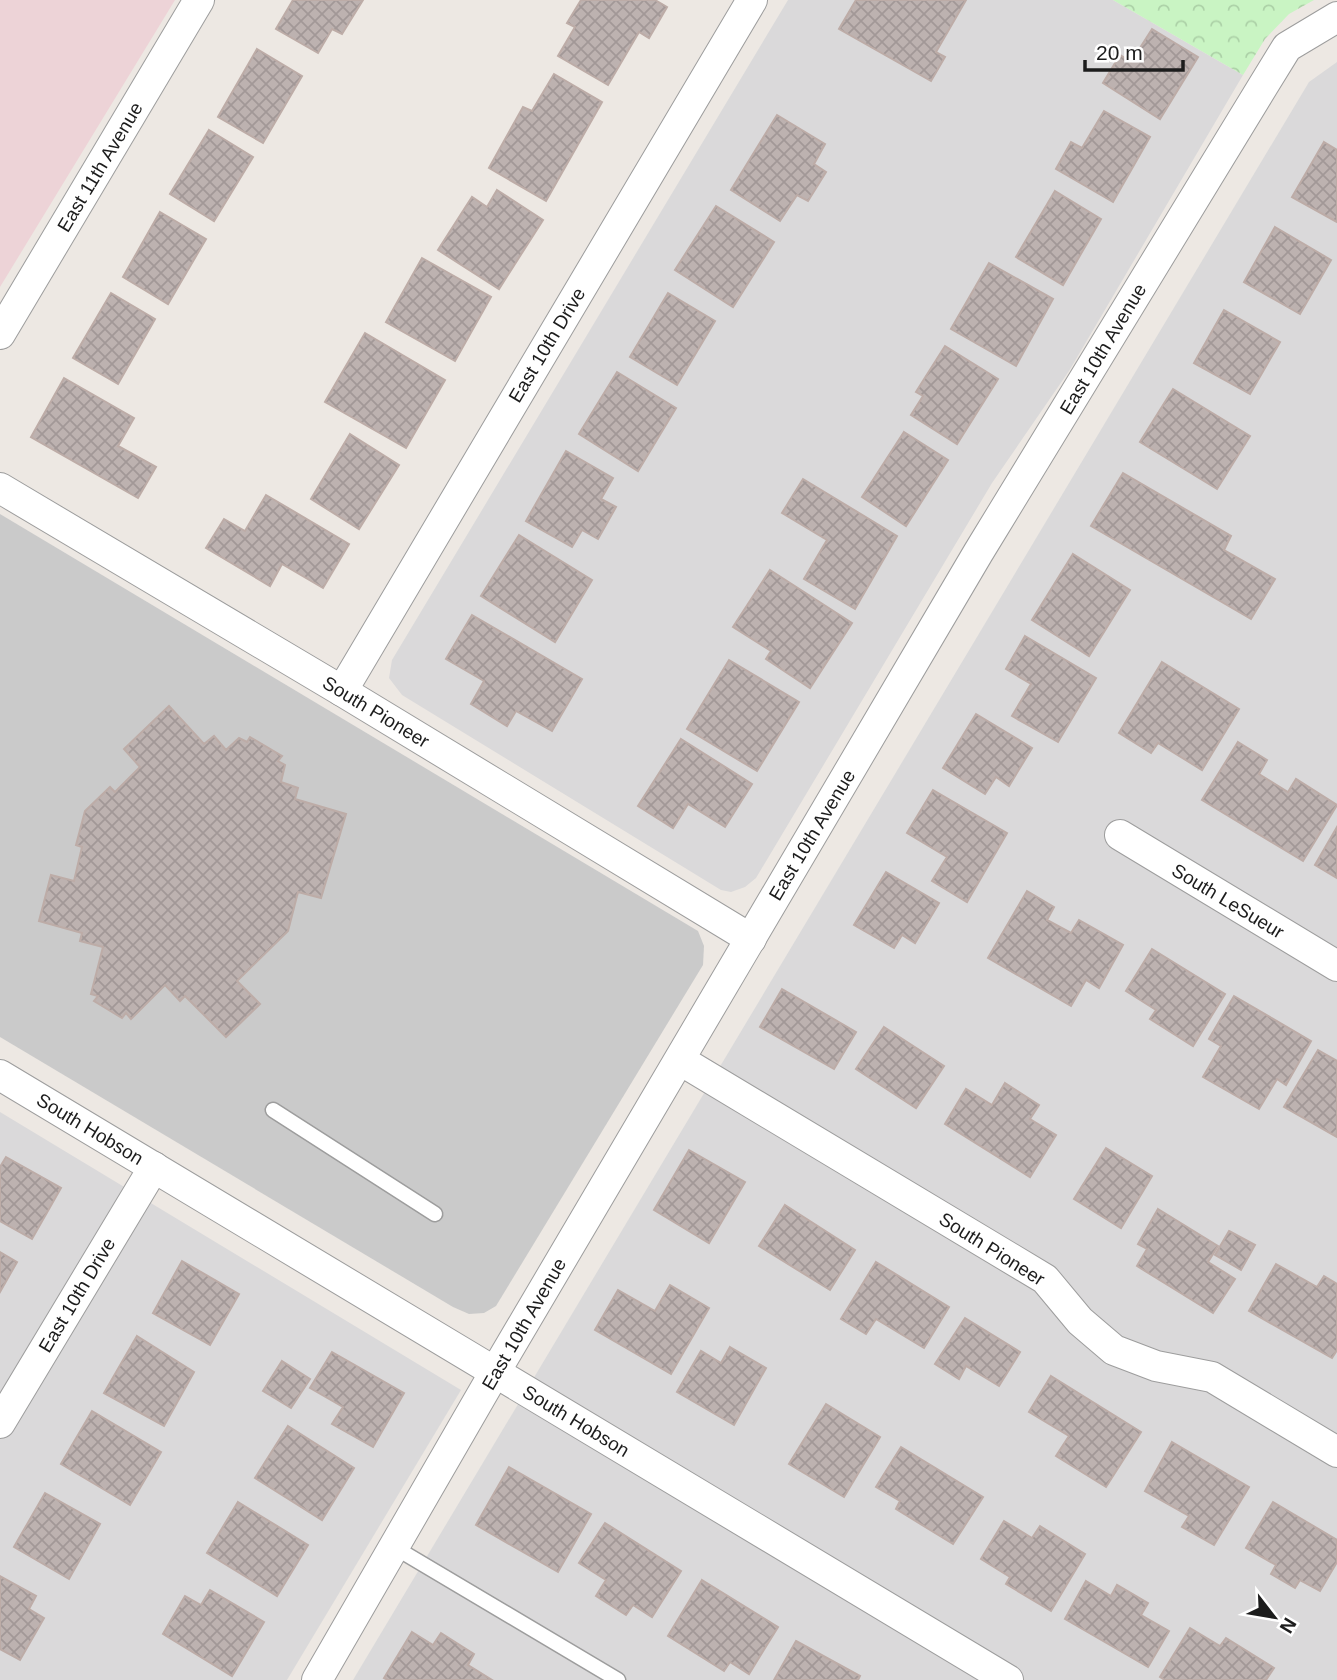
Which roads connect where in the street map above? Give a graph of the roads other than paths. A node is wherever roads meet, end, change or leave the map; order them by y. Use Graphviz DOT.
graph roads {
  1 [pos="200,0"];
  2 [pos="752,0"];
  3 [pos="1337,17"];
  4 [pos="0,334"];
  5 [pos="0,488"];
  6 [pos="342,691"];
  7 [pos="1120,835"];
  8 [pos="751,939"];
  9 [pos="1337,966"];
  10 [pos="680,1060"];
  11 [pos="0,1075"];
  12 [pos="273,1110"];
  13 [pos="154,1167"];
  14 [pos="435,1214"];
  15 [pos="495,1372"];
  16 [pos="0,1423"];
  17 [pos="1337,1452"];
  18 [pos="394,1547"];
  19 [pos="317,1680"];
  20 [pos="618,1680"];
  21 [pos="1008,1680"];
  1 -- 4 [label="street, East 11th Avenue"];
  2 -- 6 [label="street, East 10th Drive"];
  3 -- 8 [label="street, East 10th Avenue"];
  5 -- 6 [label="street, South Pioneer"];
  6 -- 8 [label="street, South Pioneer"];
  7 -- 9 [label="street, South LeSueur"];
  8 -- 10 [label="street, East 10th Avenue"];
  10 -- 15 [label="street, East 10th Avenue"];
  10 -- 17 [label="street, South Pioneer"];
  11 -- 13 [label="street, South Hobson"];
  12 -- 14 [label="lane"];
  13 -- 15 [label="street, South Hobson"];
  13 -- 16 [label="street, East 10th Drive"];
  15 -- 18 [label="street, East 10th Avenue"];
  15 -- 21 [label="street, South Hobson"];
  18 -- 19 [label="street, East 10th Avenue"];
  18 -- 20 [label="lane"];
}
